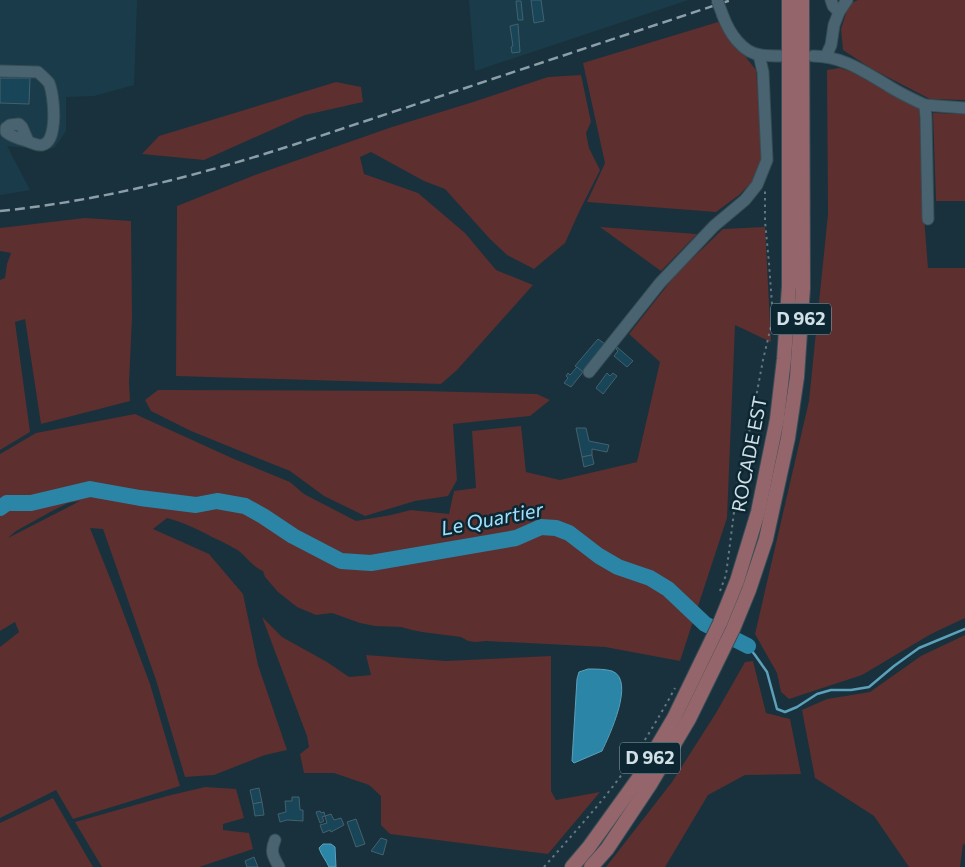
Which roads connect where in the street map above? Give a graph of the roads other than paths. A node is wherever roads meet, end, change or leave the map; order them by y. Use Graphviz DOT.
graph roads {
  1 [pos="717,0"];
  2 [pos="789,0"];
  3 [pos="802,0"];
  4 [pos="831,0"];
  5 [pos="847,0"];
  6 [pos="839,12"];
  7 [pos="760,55"];
  8 [pos="781,56"];
  9 [pos="813,56"];
  10 [pos="826,56"];
  11 [pos="0,71"];
  12 [pos="925,105"];
  13 [pos="965,108"];
  14 [pos="28,142"];
  15 [pos="928,219"];
  16 [pos="589,372"];
  17 [pos="275,840"];
  18 [pos="279,867"];
  19 [pos="572,867"];
  20 [pos="591,867"];
  1 -- 7 [label="street, bridge"];
  2 -- 19 [label="main road, ROCADE EST / D 962"];
  3 -- 20 [label="main road, ROCADE EST / D 962"];
  4 -- 6 [label="street"];
  5 -- 6 [label="street"];
  6 -- 10 [label="street"];
  7 -- 8 [label="street"];
  7 -- 16 [label="street"];
  9 -- 10 [label="street"];
  10 -- 12 [label="street"];
  11 -- 14 [label="street"];
  12 -- 13 [label="street"];
  12 -- 15 [label="street"];
  17 -- 18 [label="street"];
}
